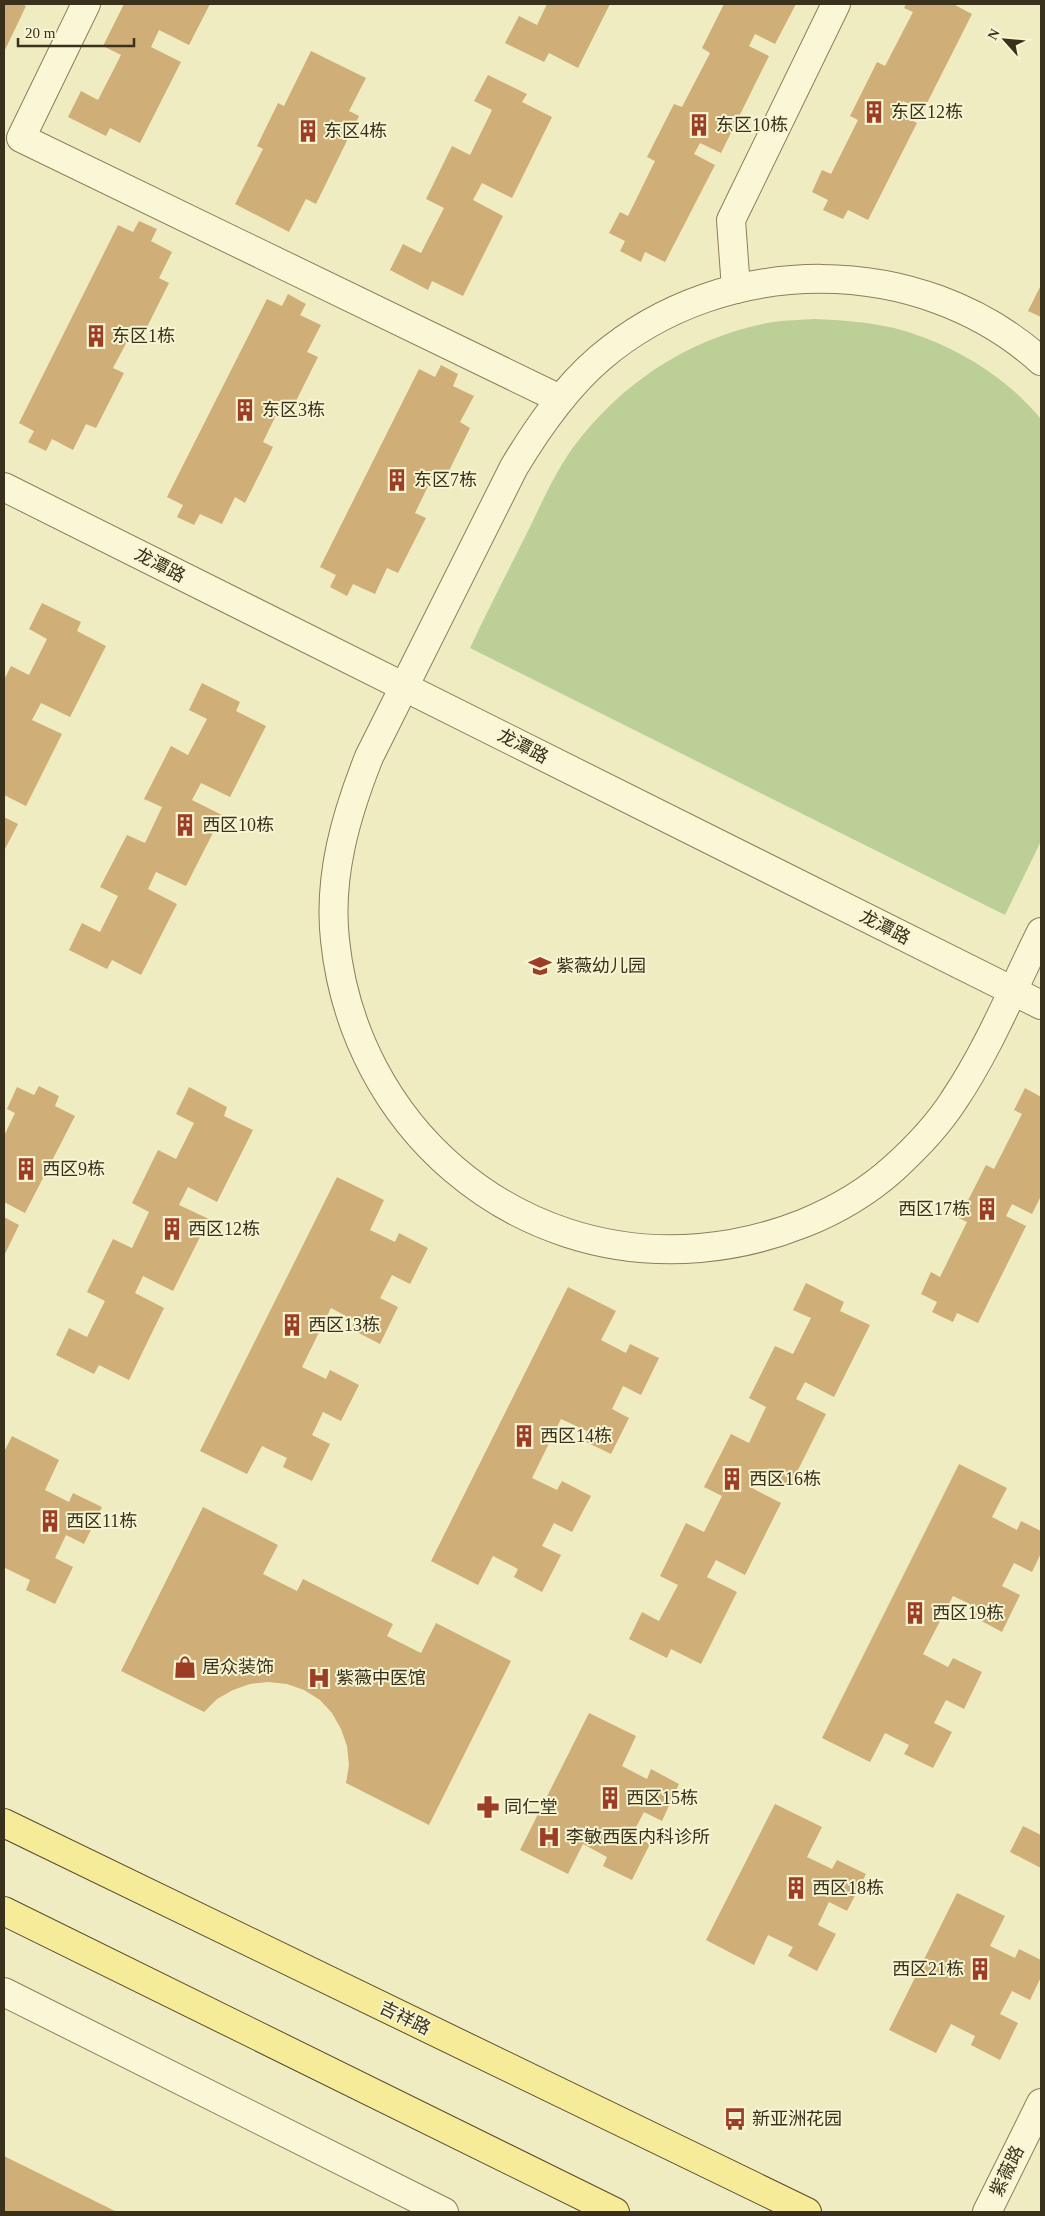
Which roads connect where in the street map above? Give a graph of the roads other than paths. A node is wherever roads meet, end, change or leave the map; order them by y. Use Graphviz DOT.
graph roads {
  1 [pos="86,4"];
  2 [pos="836,4"];
  3 [pos="736,289"];
  4 [pos="1041,361"];
  5 [pos="560,399"];
  6 [pos="4,487"];
  7 [pos="404,687"];
  8 [pos="1041,932"];
  9 [pos="1012,990"];
  10 [pos="1041,1005"];
  11 [pos="4,1823"];
  12 [pos="4,1911"];
  13 [pos="4,1992"];
  14 [pos="1041,2103"];
  15 [pos="444,2212"];
  16 [pos="615,2212"];
  17 [pos="807,2212"];
  18 [pos="987,2212"];
  1 -- 5 [label="street"];
  2 -- 3 [label="street"];
  3 -- 4 [label="street"];
  3 -- 5 [label="street"];
  5 -- 7 [label="street"];
  6 -- 7 [label="street, 龙潭路"];
  7 -- 9 [label="street, 龙潭路"];
  7 -- 9 [label="street"];
  8 -- 9 [label="street"];
  9 -- 10 [label="street, 龙潭路"];
  11 -- 17 [label="main road, 吉祥路"];
  12 -- 16 [label="main road"];
  13 -- 15 [label="street"];
  14 -- 18 [label="street, 紫薇路"];
}
